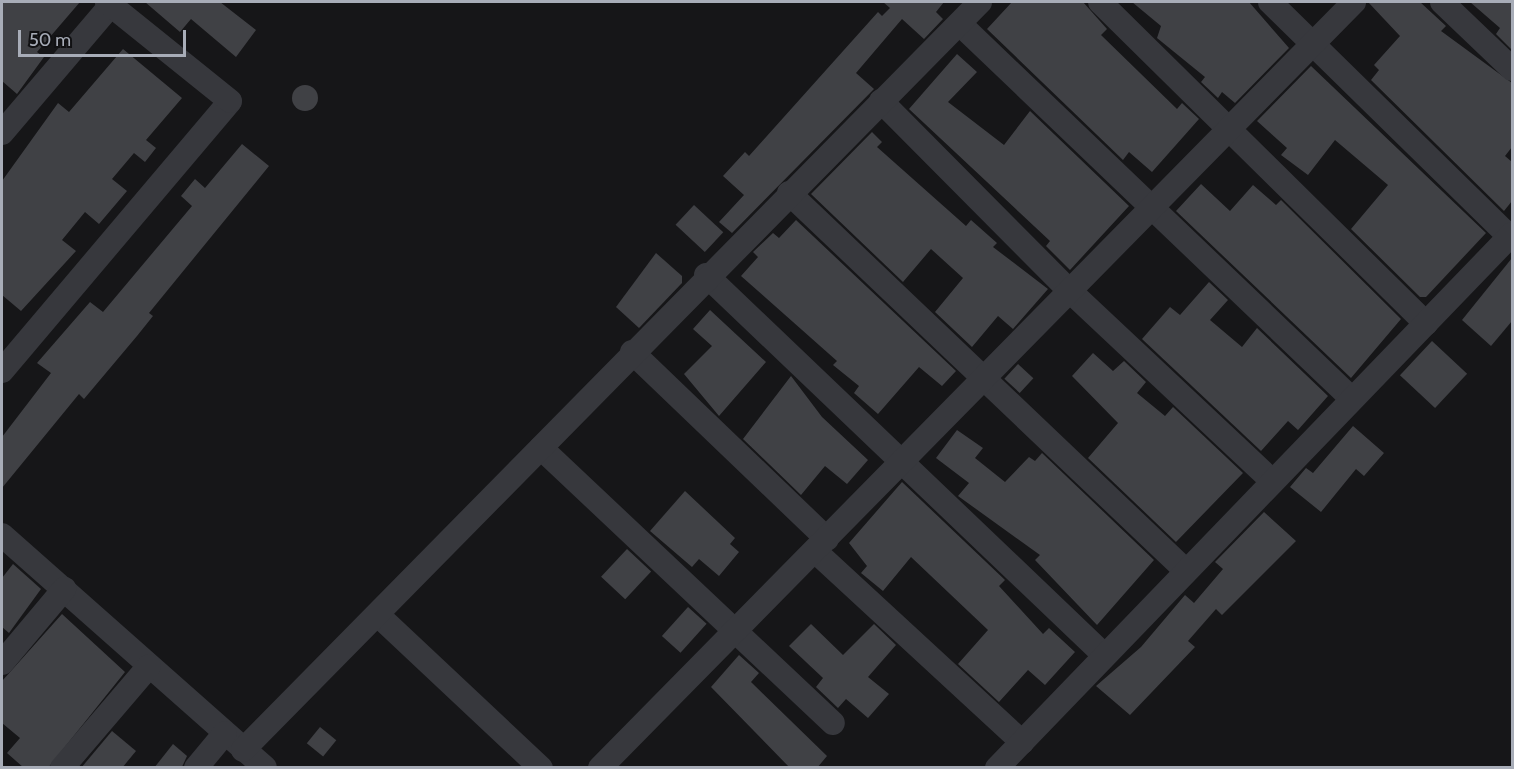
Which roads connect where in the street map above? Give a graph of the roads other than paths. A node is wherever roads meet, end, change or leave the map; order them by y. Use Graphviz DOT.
graph roads {
  1 [pos="980,2"];
  2 [pos="1100,2"];
  3 [pos="1270,2"];
  4 [pos="1354,2"];
  5 [pos="1442,2"];
  6 [pos="109,3"];
  7 [pos="960,24"];
  8 [pos="1315,45"];
  9 [pos="1512,69"];
  10 [pos="881,101"];
  11 [pos="1231,132"];
  12 [pos="2,133"];
  13 [pos="789,193"];
  14 [pos="1154,209"];
  15 [pos="1511,236"];
  16 [pos="706,275"];
  17 [pos="1071,292"];
  18 [pos="1426,323"];
  19 [pos="632,352"];
  20 [pos="2,371"];
  21 [pos="985,379"];
  22 [pos="1352,399"];
  23 [pos="541,448"];
  24 [pos="902,463"];
  25 [pos="1272,481"];
  26 [pos="2,535"];
  27 [pos="821,545"];
  28 [pos="1185,570"];
  29 [pos="64,589"];
  30 [pos="379,616"];
  31 [pos="733,634"];
  32 [pos="1103,654"];
  33 [pos="2,663"];
  34 [pos="149,666"];
  35 [pos="833,723"];
  36 [pos="225,733"];
  37 [pos="1022,742"];
  38 [pos="243,750"];
  39 [pos="62,768"];
  40 [pos="196,768"];
  41 [pos="265,768"];
  42 [pos="542,768"];
  43 [pos="600,768"];
  44 [pos="997,768"];
  1 -- 7 [label="street"];
  2 -- 11 [label="street"];
  3 -- 8 [label="street"];
  4 -- 8 [label="street"];
  5 -- 9 [label="street"];
  6 -- 12 [label="street"];
  6 -- 20 [label="street"];
  7 -- 10 [label="street"];
  7 -- 14 [label="street"];
  8 -- 11 [label="street"];
  8 -- 15 [label="street"];
  10 -- 13 [label="street"];
  10 -- 17 [label="street"];
  11 -- 14 [label="street"];
  11 -- 18 [label="street"];
  13 -- 16 [label="street"];
  13 -- 21 [label="street"];
  14 -- 17 [label="street"];
  14 -- 22 [label="street"];
  15 -- 18 [label="street"];
  16 -- 19 [label="street"];
  16 -- 24 [label="street"];
  17 -- 21 [label="street"];
  17 -- 25 [label="street"];
  18 -- 22 [label="street"];
  19 -- 23 [label="street"];
  19 -- 27 [label="street"];
  21 -- 24 [label="street"];
  21 -- 28 [label="street"];
  22 -- 25 [label="street"];
  23 -- 30 [label="street"];
  23 -- 31 [label="street"];
  24 -- 27 [label="street"];
  24 -- 32 [label="street"];
  25 -- 28 [label="street"];
  26 -- 29 [label="street"];
  27 -- 31 [label="street"];
  27 -- 37 [label="street"];
  28 -- 32 [label="street"];
  29 -- 33 [label="street"];
  29 -- 34 [label="street"];
  30 -- 38 [label="street"];
  30 -- 42 [label="street"];
  31 -- 35 [label="street"];
  31 -- 43 [label="street"];
  32 -- 37 [label="street"];
  34 -- 36 [label="street"];
  34 -- 39 [label="street"];
  36 -- 38 [label="street"];
  36 -- 40 [label="street"];
  37 -- 44 [label="street"];
  38 -- 41 [label="street"];
}
